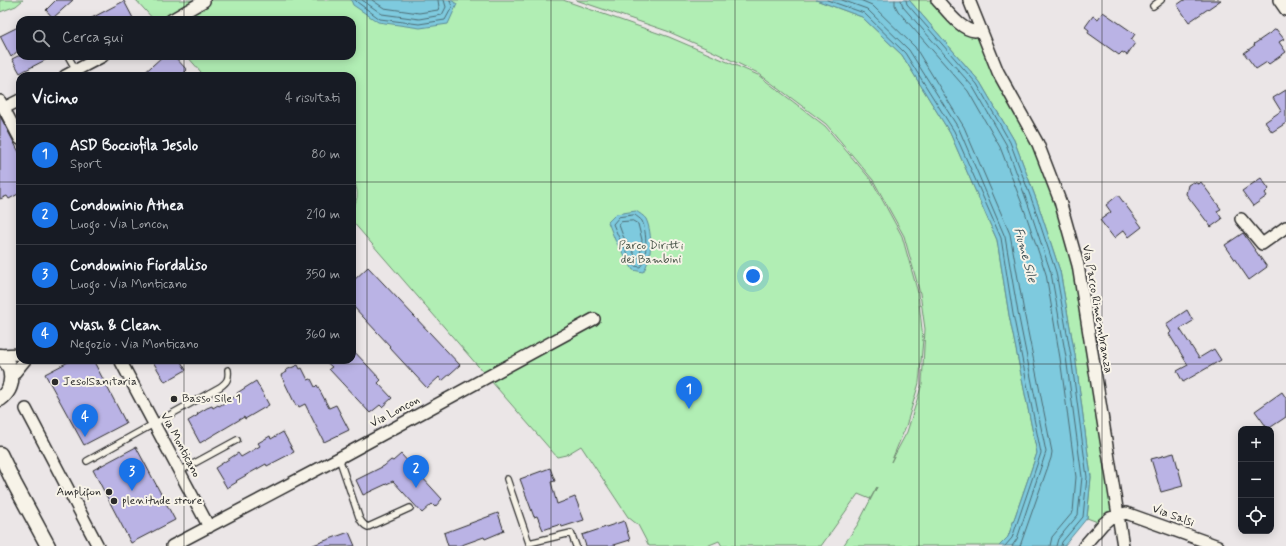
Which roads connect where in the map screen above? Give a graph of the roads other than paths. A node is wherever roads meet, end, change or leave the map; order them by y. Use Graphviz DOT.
graph roads {
  1 [pos="937,0"];
  2 [pos="969,0"];
  3 [pos="1161,0"];
  4 [pos="1279,0"];
  5 [pos="204,1"];
  6 [pos="1153,6"];
  7 [pos="1286,10"];
  8 [pos="178,16"];
  9 [pos="981,29"];
  10 [pos="70,60"];
  11 [pos="95,60"];
  12 [pos="76,70"];
  13 [pos="72,72"];
  14 [pos="16,101"];
  15 [pos="2,104"];
  16 [pos="16,131"];
  17 [pos="1241,219"];
  18 [pos="1286,227"];
  19 [pos="594,320"];
  20 [pos="16,354"];
  21 [pos="0,356"];
  22 [pos="21,364"];
  23 [pos="122,364"];
  24 [pos="228,370"];
  25 [pos="12,376"];
  26 [pos="1,402"];
  27 [pos="26,409"];
  28 [pos="154,424"];
  29 [pos="236,440"];
  30 [pos="0,454"];
  31 [pos="339,458"];
  32 [pos="87,461"];
  33 [pos="180,471"];
  34 [pos="507,479"];
  35 [pos="410,508"];
  36 [pos="1118,515"];
  37 [pos="209,527"];
  38 [pos="48,546"];
  39 [pos="98,546"];
  40 [pos="172,546"];
  41 [pos="576,546"];
  42 [pos="1084,546"];
  43 [pos="1123,546"];
  44 [pos="1218,546"];
  1 -- 9 [label="street"];
  2 -- 9 [label="street, Via Parco Rimembranza"];
  3 -- 6 [label="lane"];
  4 -- 7 [label="street"];
  5 -- 8 [label="street"];
  9 -- 36 [label="street, Via Parco Rimembranza"];
  10 -- 12 [label="lane"];
  11 -- 12 [label="street"];
  12 -- 13 [label="street"];
  14 -- 15 [label="street"];
  15 -- 16 [label="street"];
  17 -- 18 [label="street"];
  19 -- 31 [label="street, Via Loncon"];
  20 -- 21 [label="street"];
  21 -- 25 [label="street"];
  22 -- 25 [label="street"];
  23 -- 28 [label="street, Via Monticano"];
  24 -- 28 [label="lane"];
  25 -- 26 [label="street"];
  27 -- 39 [label="street"];
  28 -- 32 [label="lane"];
  28 -- 33 [label="street, Via Monticano"];
  29 -- 33 [label="lane"];
  30 -- 38 [label="street"];
  31 -- 35 [label="lane"];
  31 -- 37 [label="street, Via Loncon"];
  33 -- 37 [label="street, Via Monticano"];
  34 -- 41 [label="lane"];
  36 -- 42 [label="street"];
  36 -- 43 [label="street, Via Parco Rimembranza"];
  36 -- 44 [label="street, Via Salsi"];
  37 -- 40 [label="street"];
}
